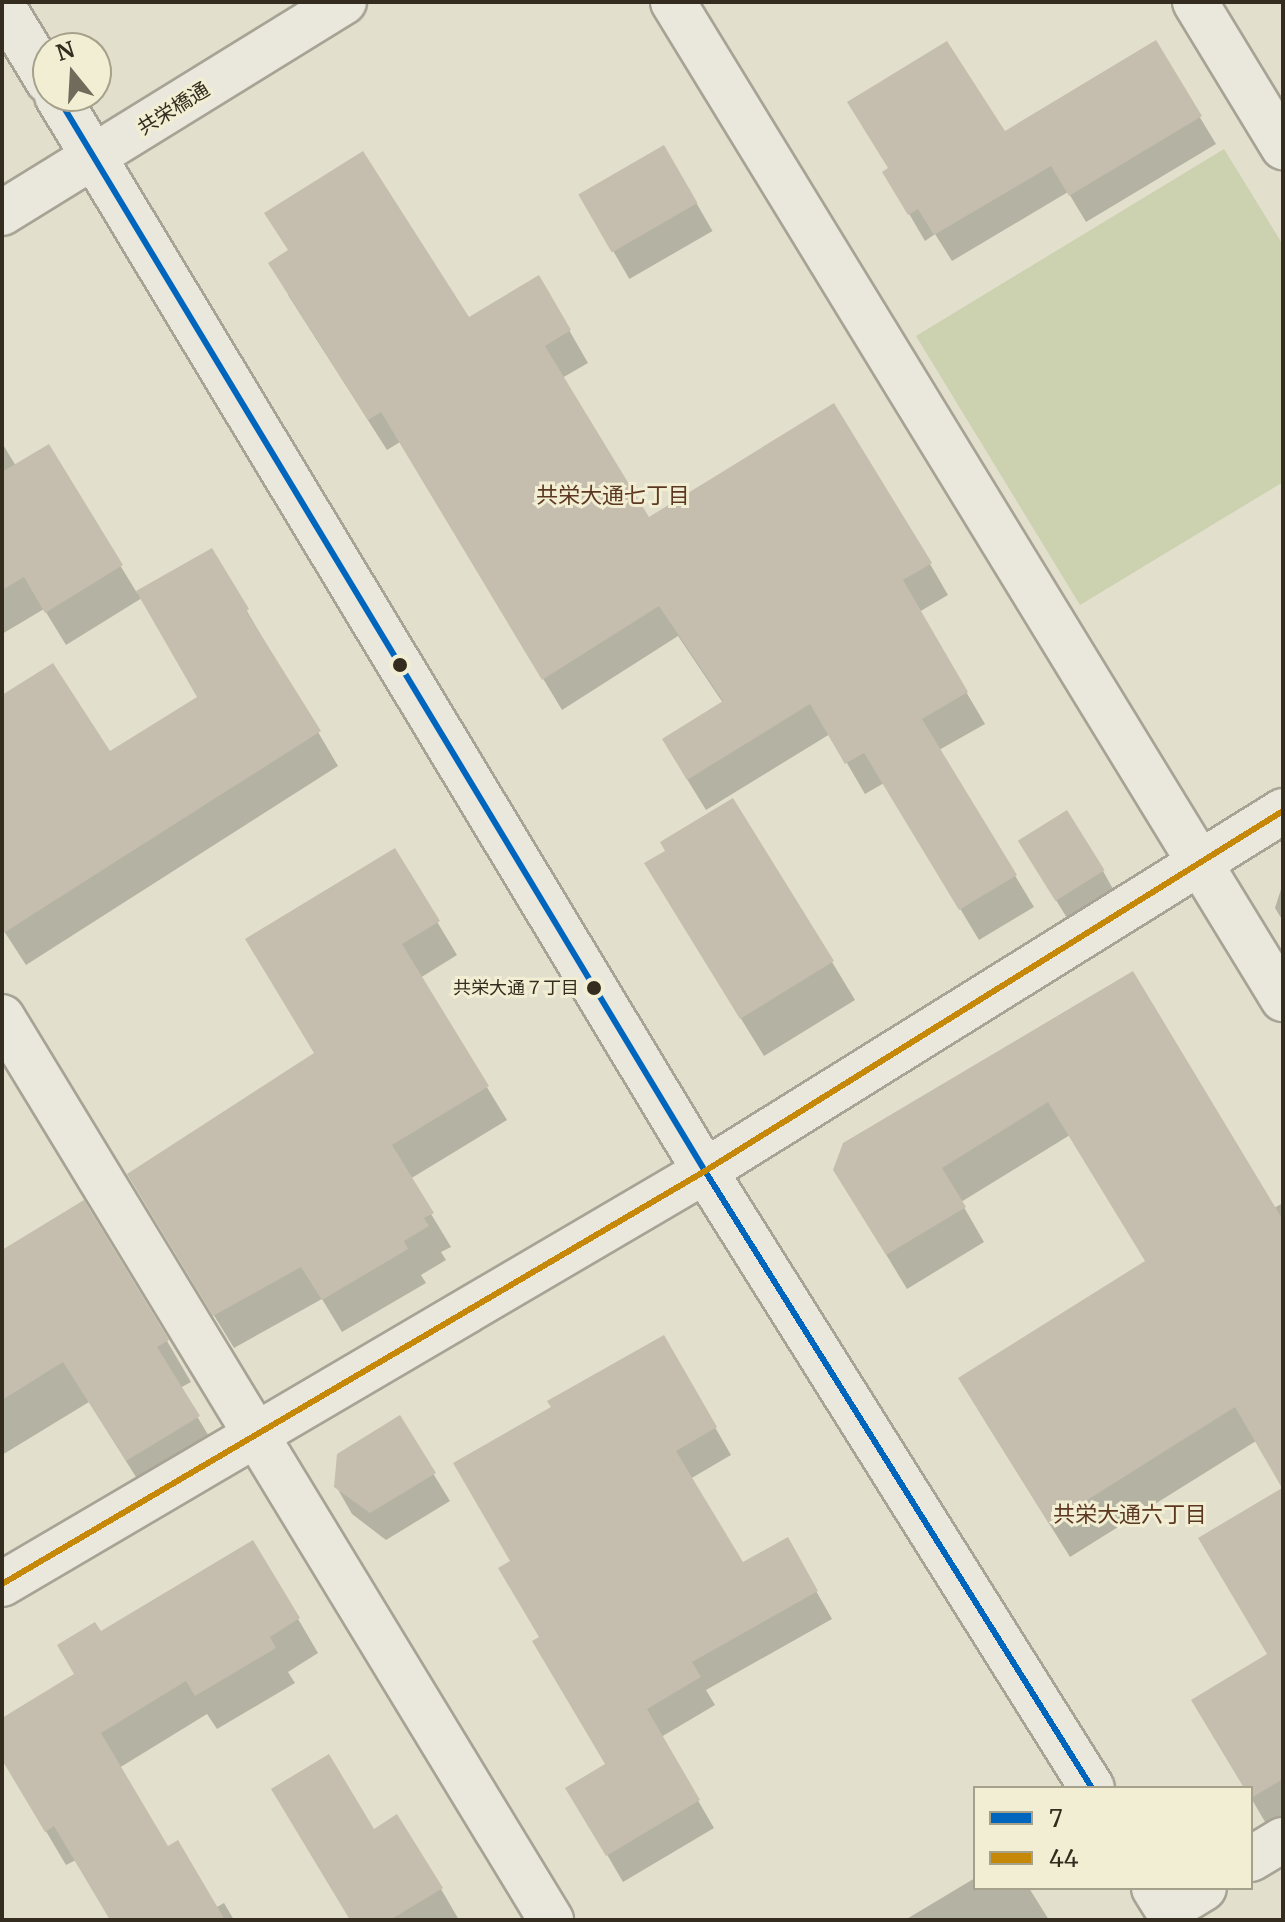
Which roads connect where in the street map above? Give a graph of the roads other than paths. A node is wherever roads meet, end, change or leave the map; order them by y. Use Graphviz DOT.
graph roads {
  1 [pos="344,2"];
  2 [pos="673,2"];
  3 [pos="1195,2"];
  4 [pos="2,5"];
  5 [pos="32,55"];
  6 [pos="67,112"];
  7 [pos="1283,147"];
  8 [pos="94,157"];
  9 [pos="2,213"];
  10 [pos="1283,811"];
  11 [pos="1201,861"];
  12 [pos="1283,999"];
  13 [pos="2,1017"];
  14 [pos="705,1171"];
  15 [pos="255,1437"];
  16 [pos="2,1584"];
  17 [pos="1091,1786"];
  18 [pos="1283,1840"];
  19 [pos="1253,1858"];
  20 [pos="551,1920"];
  1 -- 8 [label="street, 共栄橋通"];
  2 -- 11 [label="street"];
  3 -- 7 [label="street"];
  4 -- 5 [label="street"];
  6 -- 8 [label="street"];
  8 -- 9 [label="street, 共栄橋通"];
  8 -- 14 [label="street"];
  10 -- 11 [label="street"];
  11 -- 12 [label="street"];
  11 -- 14 [label="street"];
  13 -- 15 [label="street"];
  14 -- 15 [label="street"];
  14 -- 17 [label="street"];
  15 -- 16 [label="street"];
  15 -- 20 [label="street"];
  18 -- 19 [label="street"];
}
